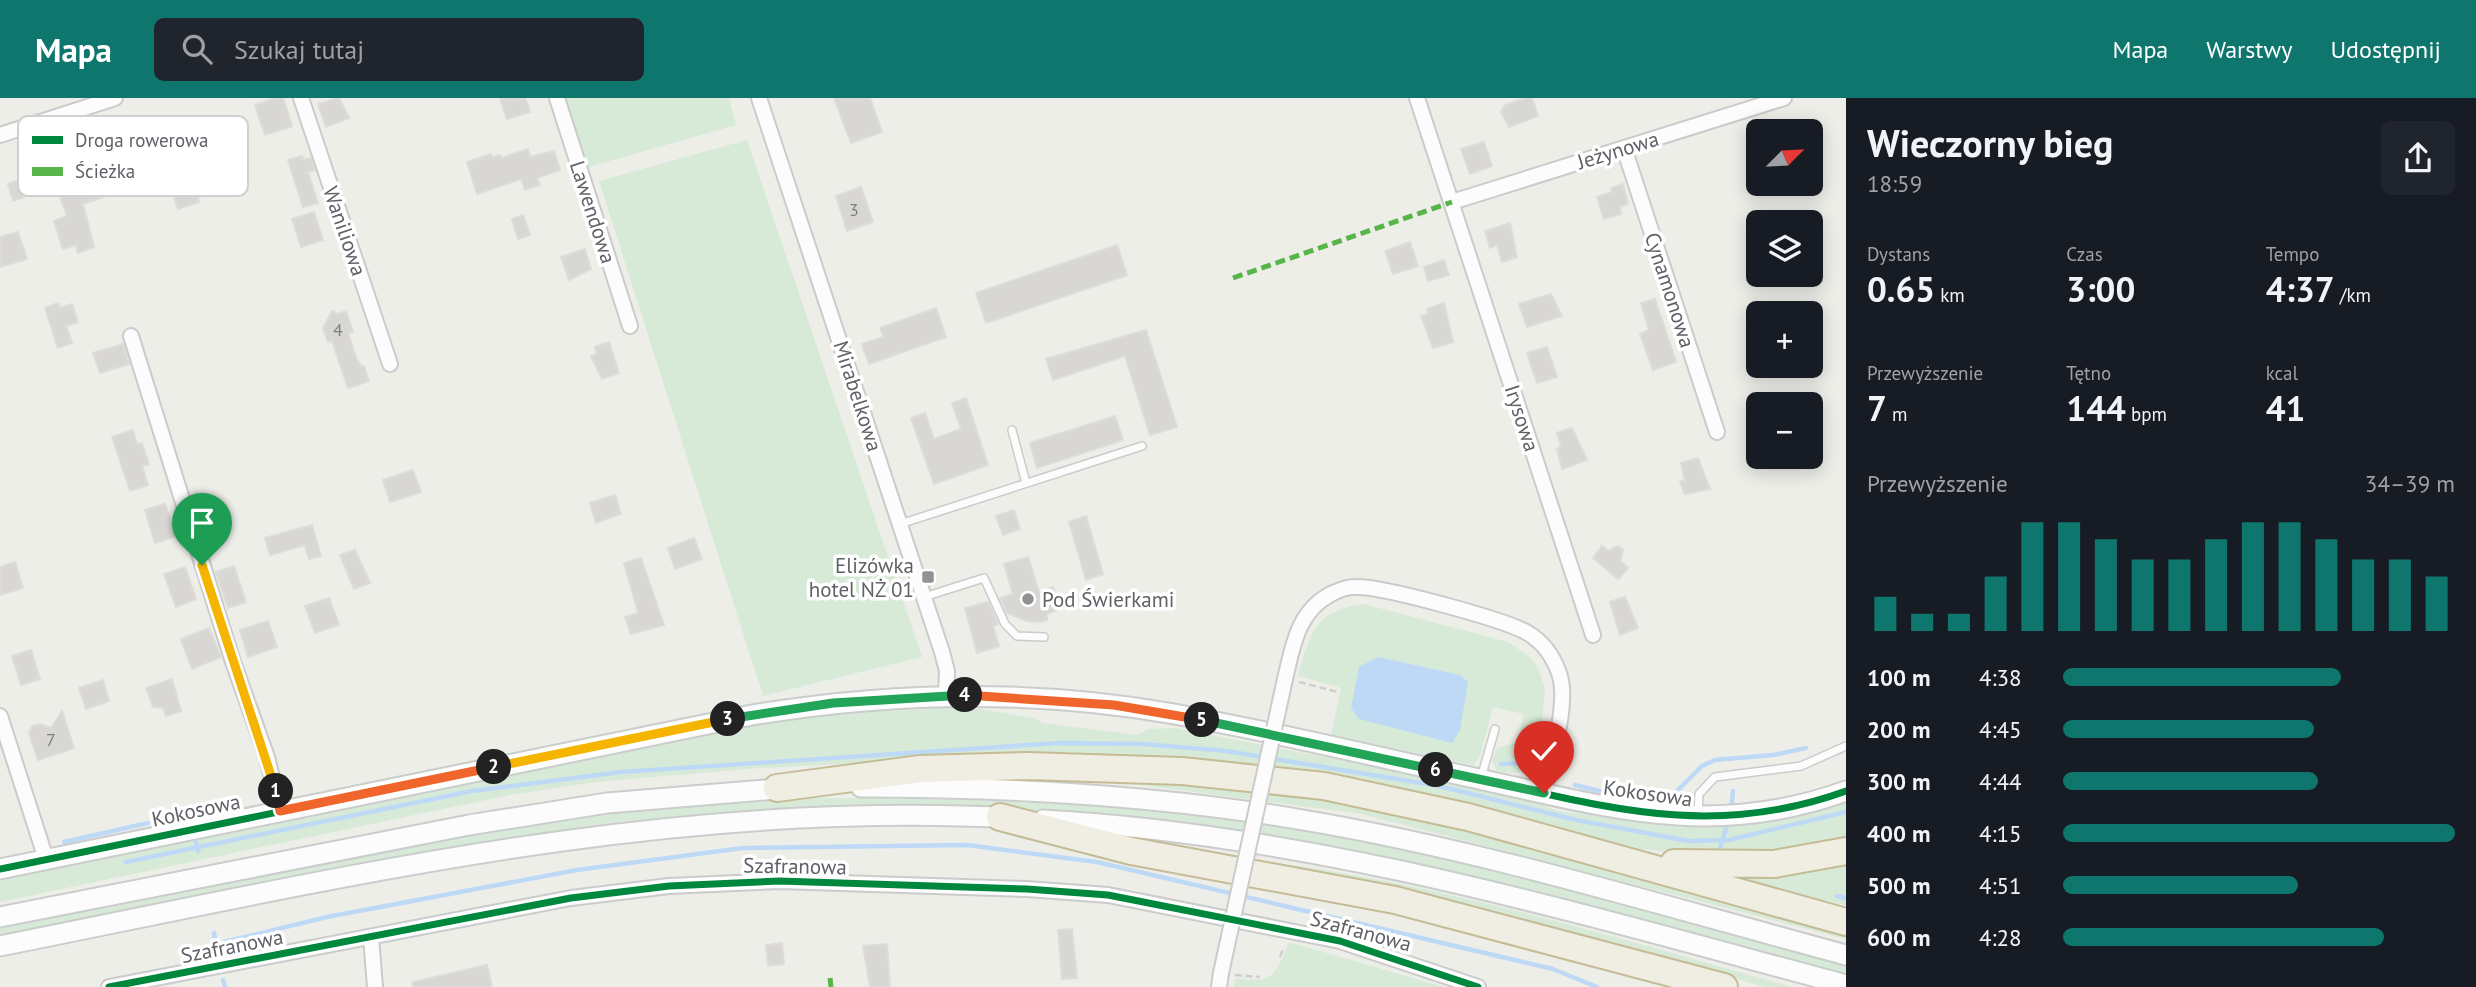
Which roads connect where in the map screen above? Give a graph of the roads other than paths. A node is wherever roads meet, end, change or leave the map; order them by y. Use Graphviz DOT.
graph roads {
  1 [pos="115,98"];
  2 [pos="300,98"];
  3 [pos="557,98"];
  4 [pos="759,98"];
  5 [pos="1417,98"];
  6 [pos="1784,98"];
  7 [pos="59,116"];
  8 [pos="18,129"];
  9 [pos="0,135"];
  10 [pos="1623,148"];
  11 [pos="1452,202"];
  12 [pos="630,326"];
  13 [pos="131,336"];
  14 [pos="390,363"];
  15 [pos="1012,430"];
  16 [pos="1717,432"];
  17 [pos="1142,446"];
  18 [pos="1026,483"];
  19 [pos="900,524"];
  20 [pos="924,597"];
  21 [pos="1593,635"];
  22 [pos="1044,638"];
  23 [pos="946,695"];
  24 [pos="0,716"];
  25 [pos="1495,729"];
  26 [pos="1846,746"];
  27 [pos="1481,780"];
  28 [pos="777,788"];
  29 [pos="1846,791"];
  30 [pos="1544,793"];
  31 [pos="280,811"];
  32 [pos="1000,817"];
  33 [pos="1698,818"];
  34 [pos="1846,851"];
  35 [pos="1614,858"];
  36 [pos="46,859"];
  37 [pos="0,869"];
  38 [pos="0,917"];
  39 [pos="1846,922"];
  40 [pos="371,937"];
  41 [pos="0,946"];
  42 [pos="1601,952"];
  43 [pos="1846,955"];
  44 [pos="1223,978"];
  45 [pos="1846,985"];
  46 [pos="109,987"];
  47 [pos="375,987"];
  48 [pos="1478,987"];
  49 [pos="1675,987"];
  50 [pos="1724,987"];
  1 -- 7 [label="street"];
  2 -- 14 [label="street, Waniliowa"];
  3 -- 12 [label="street, Lawendowa"];
  4 -- 19 [label="street, Mirabelkowa"];
  5 -- 11 [label="street, Irysowa"];
  6 -- 10 [label="street, Jeżynowa"];
  8 -- 9 [label="street"];
  10 -- 11 [label="street, Jeżynowa"];
  10 -- 16 [label="street, Cynamonowa"];
  11 -- 21 [label="street, Irysowa"];
  13 -- 31 [label="street"];
  15 -- 18 [label="lane"];
  17 -- 18 [label="lane"];
  18 -- 19 [label="lane"];
  19 -- 20 [label="street, Mirabelkowa"];
  20 -- 22 [label="lane"];
  20 -- 23 [label="street, Mirabelkowa"];
  23 -- 27 [label="main road, Kokosowa"];
  23 -- 31 [label="main road, Kokosowa"];
  24 -- 36 [label="street"];
  25 -- 27 [label="lane"];
  26 -- 33 [label="lane"];
  27 -- 30 [label="main road, Kokosowa"];
  28 -- 35 [label="highway"];
  28 -- 38 [label="main road"];
  28 -- 43 [label="main road"];
  29 -- 33 [label="main road, Kokosowa"];
  30 -- 33 [label="main road, Kokosowa"];
  30 -- 44 [label="street, bridge"];
  31 -- 36 [label="main road, Kokosowa"];
  32 -- 41 [label="main road"];
  32 -- 42 [label="highway"];
  32 -- 45 [label="main road"];
  34 -- 35 [label="highway"];
  35 -- 39 [label="highway"];
  36 -- 37 [label="main road, Kokosowa"];
  40 -- 46 [label="street, Szafranowa"];
  40 -- 47 [label="street"];
  40 -- 48 [label="street, Szafranowa"];
  42 -- 49 [label="highway"];
  42 -- 50 [label="highway"];
}
